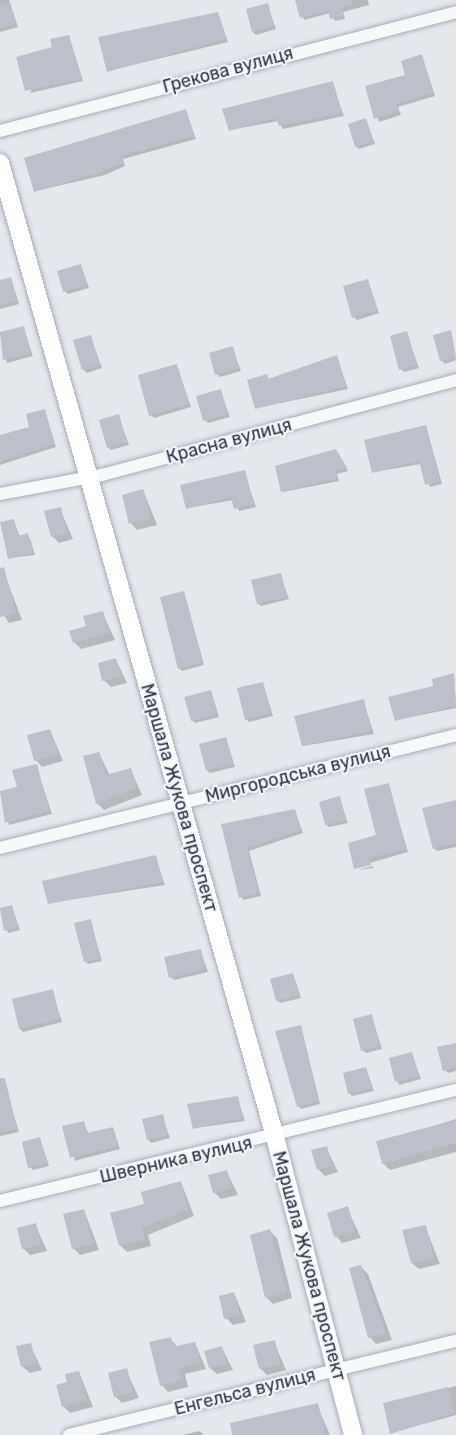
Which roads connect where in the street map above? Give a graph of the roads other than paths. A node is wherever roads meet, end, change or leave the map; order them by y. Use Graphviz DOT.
graph roads {
  1 [pos="456,12"];
  2 [pos="0,131"];
  3 [pos="0,163"];
  4 [pos="456,380"];
  5 [pos="88,476"];
  6 [pos="0,494"];
  7 [pos="456,735"];
  8 [pos="180,802"];
  9 [pos="0,848"];
  10 [pos="456,1090"];
  11 [pos="275,1137"];
  12 [pos="0,1201"];
  13 [pos="456,1341"];
  14 [pos="337,1371"];
  15 [pos="69,1435"];
  16 [pos="353,1435"];
  1 -- 2 [label="street, Грекова вулиця"];
  3 -- 5 [label="street, Маршала Жукова проспект"];
  4 -- 5 [label="street, Красна вулиця"];
  5 -- 6 [label="street, Красна вулиця"];
  5 -- 8 [label="street, Маршала Жукова проспект"];
  7 -- 8 [label="street, Миргородська вулиця"];
  8 -- 9 [label="street, Миргородська вулиця"];
  8 -- 11 [label="street, Маршала Жукова проспект"];
  10 -- 11 [label="street, Шверника вулиця"];
  11 -- 12 [label="street, Шверника вулиця"];
  11 -- 14 [label="street, Маршала Жукова проспект"];
  13 -- 14 [label="street, Енгельса вулиця"];
  14 -- 15 [label="street, Енгельса вулиця"];
  14 -- 16 [label="street, Маршала Жукова проспект"];
}
